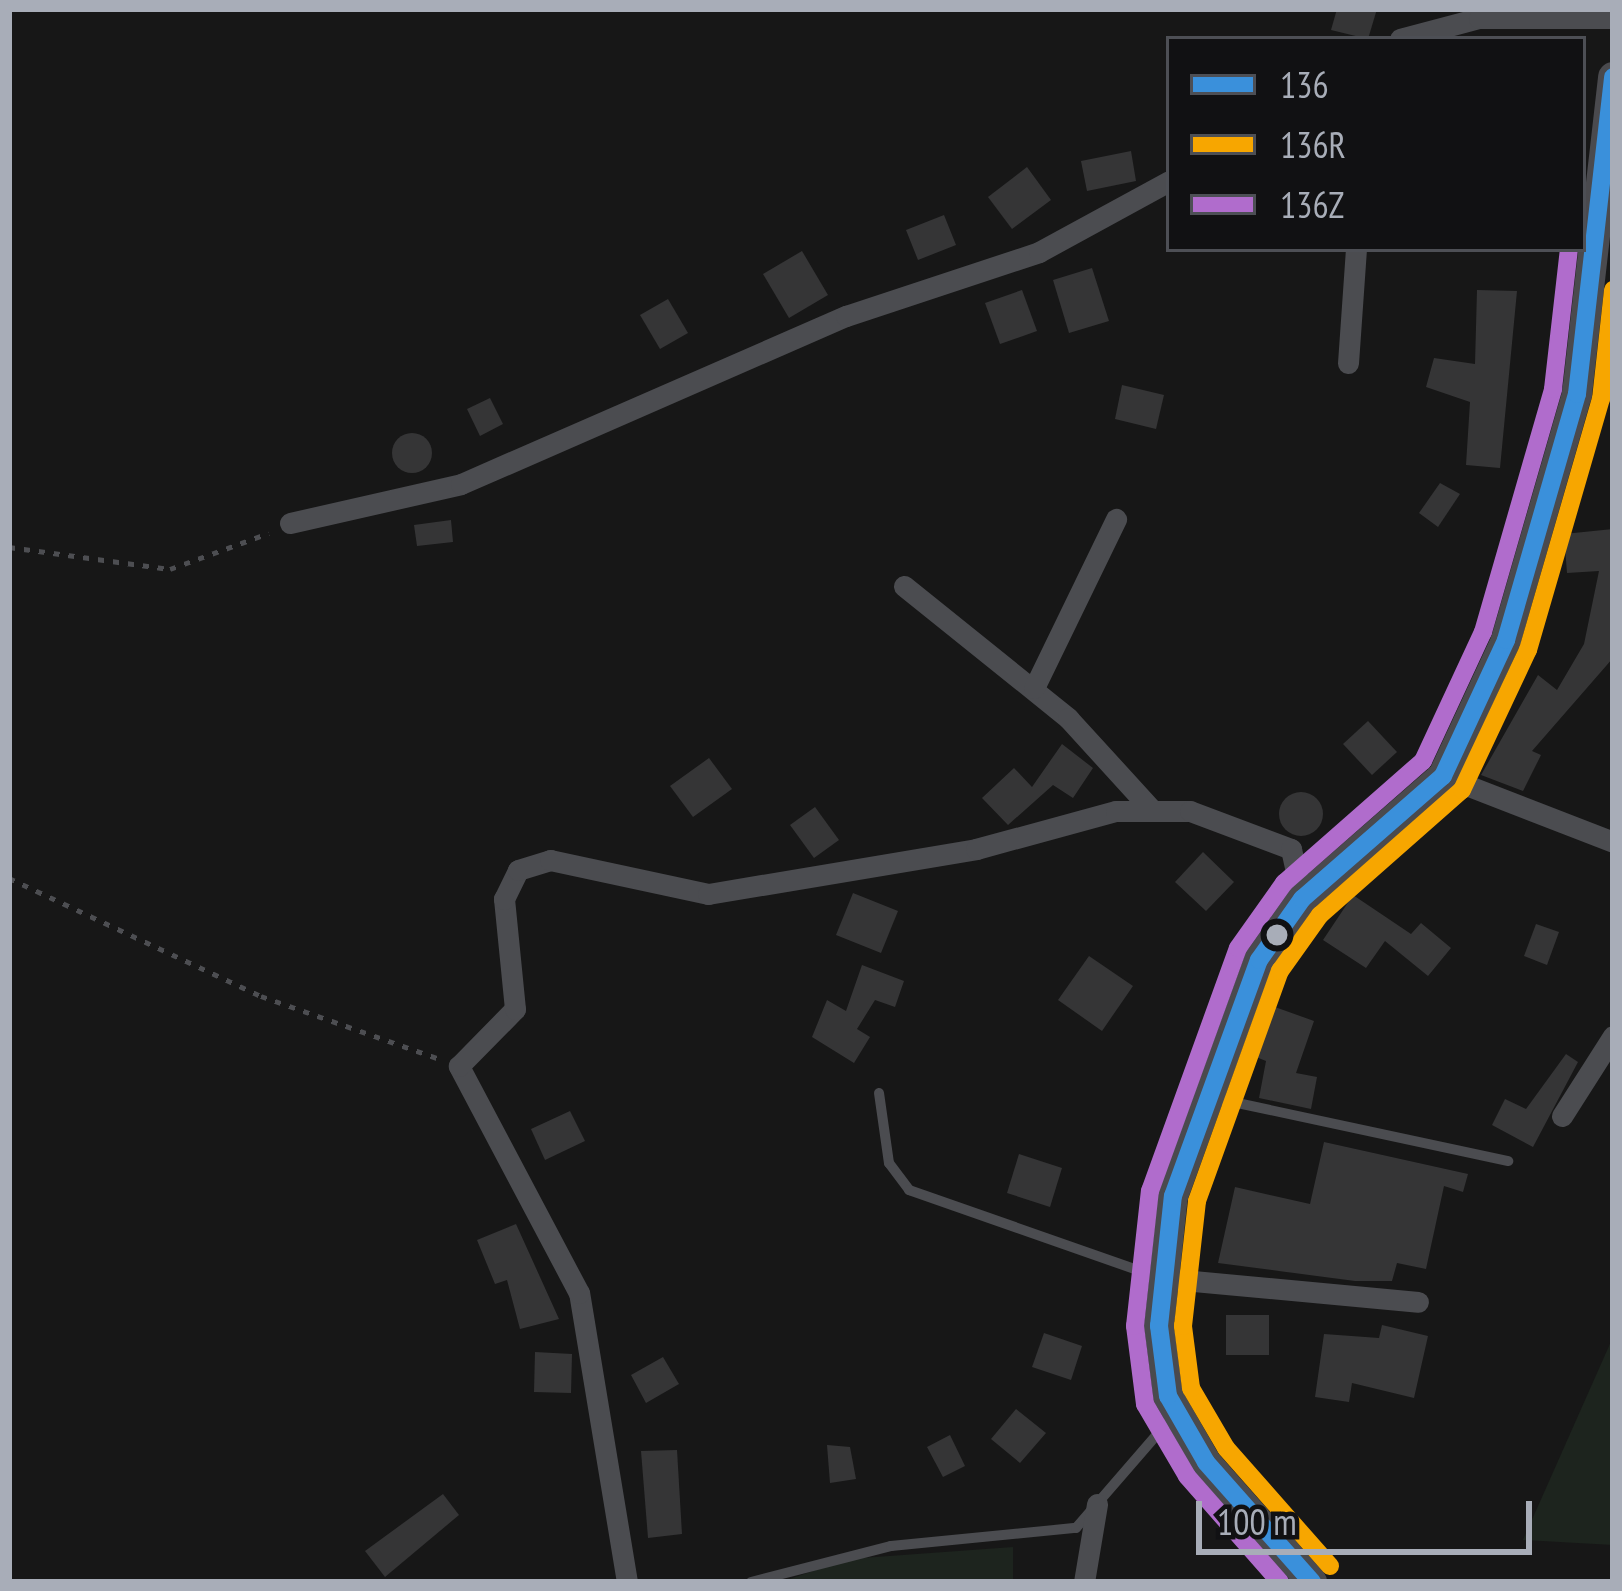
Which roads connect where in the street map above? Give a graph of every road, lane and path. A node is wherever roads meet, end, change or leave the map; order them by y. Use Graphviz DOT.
graph roads {
  1 [pos="1613,18"];
  2 [pos="1412,36"];
  3 [pos="1613,77"];
  4 [pos="1166,183"];
  5 [pos="1356,252"];
  6 [pos="1348,363"];
  7 [pos="1116,519"];
  8 [pos="290,523"];
  9 [pos="9,547"];
  10 [pos="904,586"];
  11 [pos="1034,688"];
  12 [pos="1443,776"];
  13 [pos="1153,811"];
  14 [pos="1613,842"];
  15 [pos="9,878"];
  16 [pos="1302,899"];
  17 [pos="1613,1036"];
  18 [pos="459,1066"];
  19 [pos="880,1094"];
  20 [pos="1205,1096"];
  21 [pos="1562,1116"];
  22 [pos="1508,1161"];
  23 [pos="1161,1278"];
  24 [pos="1418,1302"];
  25 [pos="1175,1413"];
  26 [pos="1097,1504"];
  27 [pos="627,1582"];
  28 [pos="752,1582"];
  29 [pos="1084,1582"];
  30 [pos="1312,1582"];
  1 -- 2 [label="street"];
  3 -- 12 [label="main road"];
  4 -- 8 [label="street"];
  5 -- 6 [label="street"];
  7 -- 11 [label="street"];
  8 -- 9 [label="path"];
  10 -- 11 [label="street"];
  11 -- 13 [label="street"];
  12 -- 14 [label="street"];
  12 -- 16 [label="main road"];
  13 -- 16 [label="street"];
  13 -- 18 [label="street"];
  15 -- 18 [label="path"];
  16 -- 20 [label="main road"];
  17 -- 21 [label="street"];
  18 -- 27 [label="street"];
  19 -- 23 [label="lane"];
  20 -- 22 [label="lane"];
  20 -- 23 [label="main road"];
  23 -- 24 [label="street"];
  23 -- 25 [label="main road"];
  25 -- 26 [label="lane"];
  25 -- 30 [label="main road"];
  26 -- 28 [label="lane"];
  26 -- 29 [label="street"];
}
